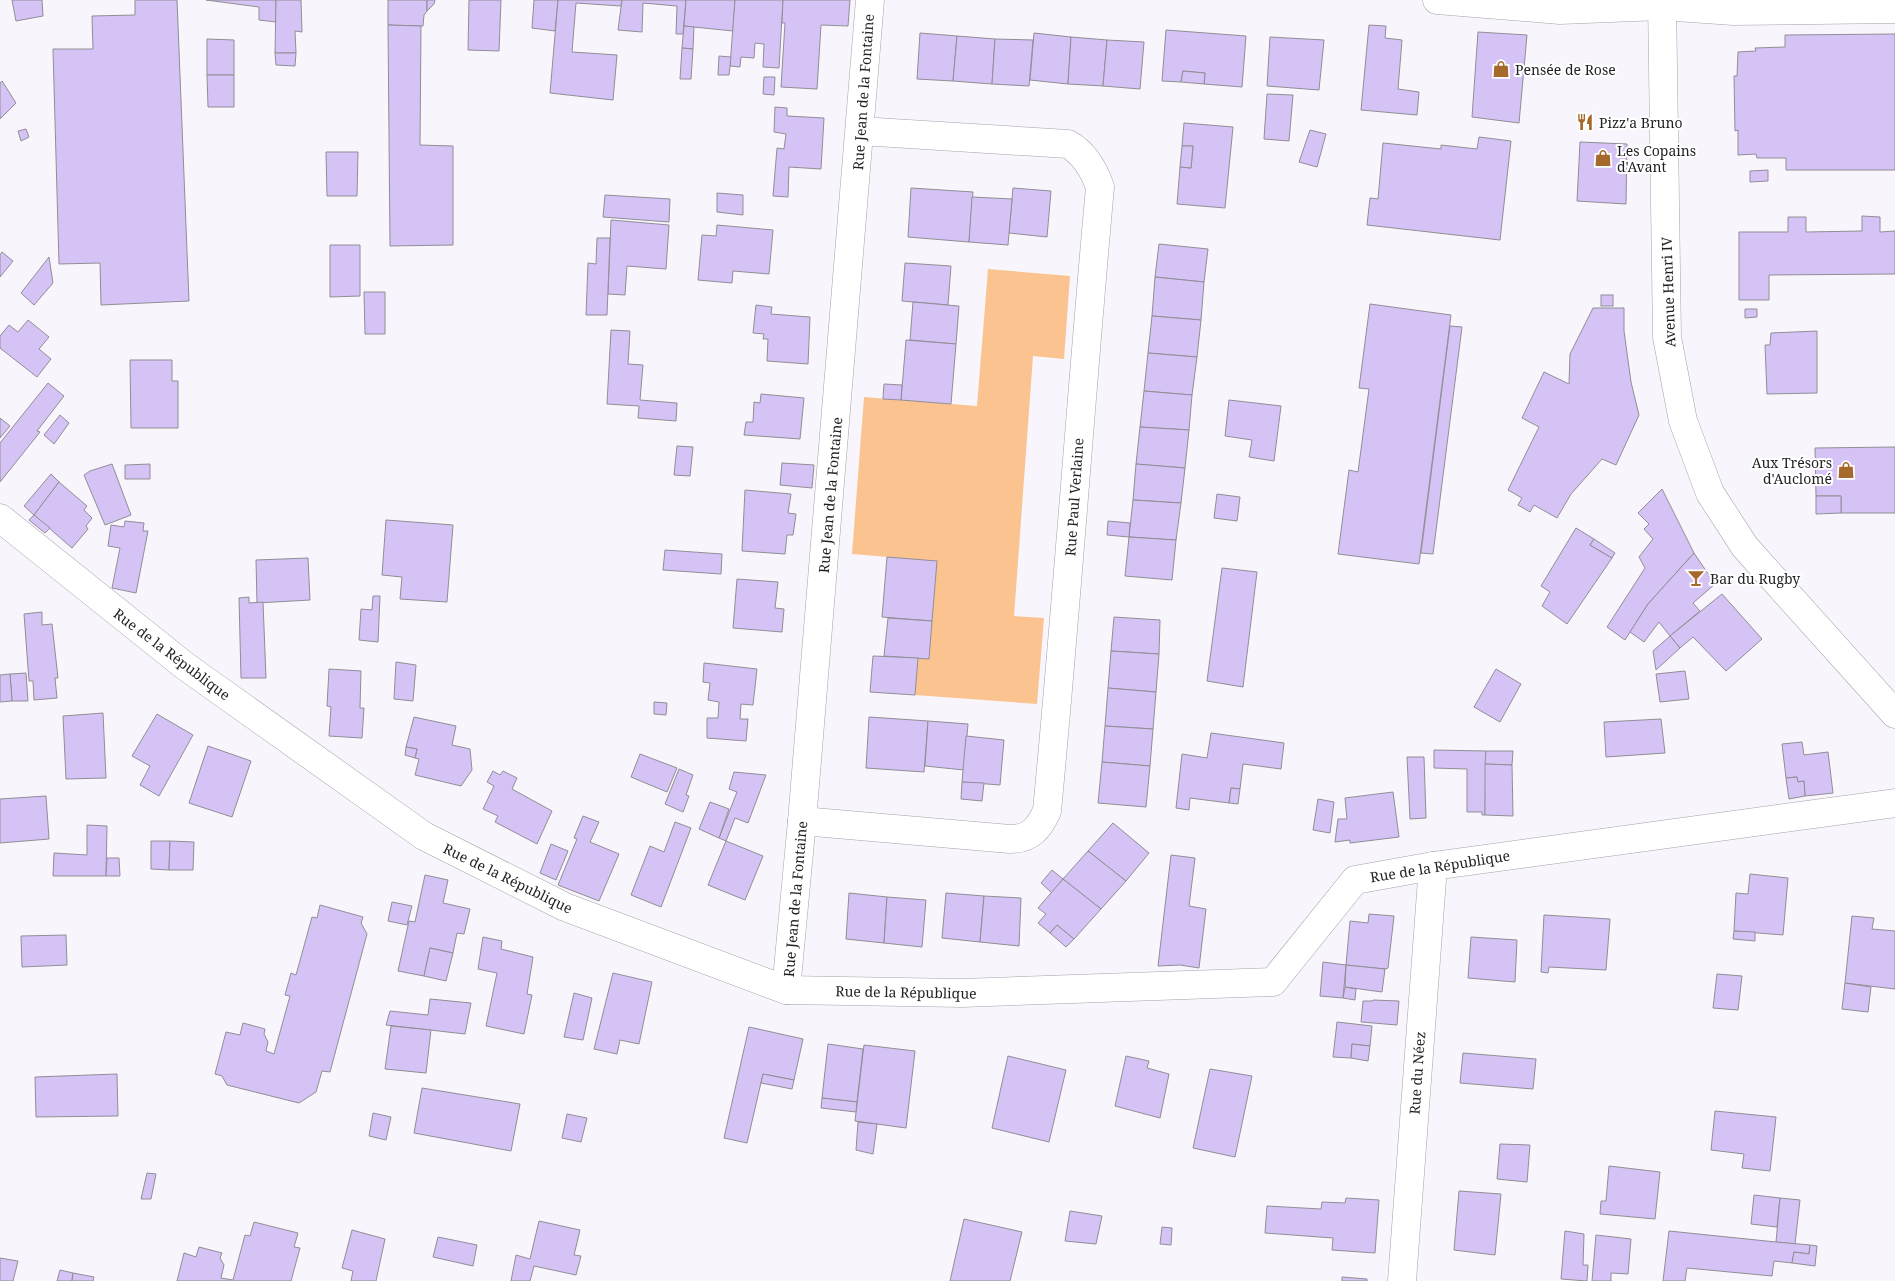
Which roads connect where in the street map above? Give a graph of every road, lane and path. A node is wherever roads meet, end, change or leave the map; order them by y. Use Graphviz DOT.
graph roads {
  1 [pos="870,0"];
  2 [pos="1437,0"];
  3 [pos="1661,3"];
  4 [pos="1895,9"];
  5 [pos="860,131"];
  6 [pos="0,518"];
  7 [pos="1895,714"];
  8 [pos="1895,803"];
  9 [pos="802,821"];
  10 [pos="1433,866"];
  11 [pos="786,990"];
  12 [pos="1402,1281"];
  1 -- 5 [label="street, Rue Jean de la Fontaine"];
  2 -- 3 [label="street"];
  3 -- 4 [label="street"];
  3 -- 7 [label="street, Avenue Henri IV"];
  5 -- 9 [label="street, Rue Jean de la Fontaine"];
  5 -- 9 [label="street, Rue Paul Verlaine"];
  6 -- 11 [label="street, Rue de la République"];
  8 -- 10 [label="street, Rue de la République"];
  9 -- 11 [label="street, Rue Jean de la Fontaine"];
  10 -- 11 [label="street, Rue de la République"];
  10 -- 12 [label="street, Rue du Néez"];
}
